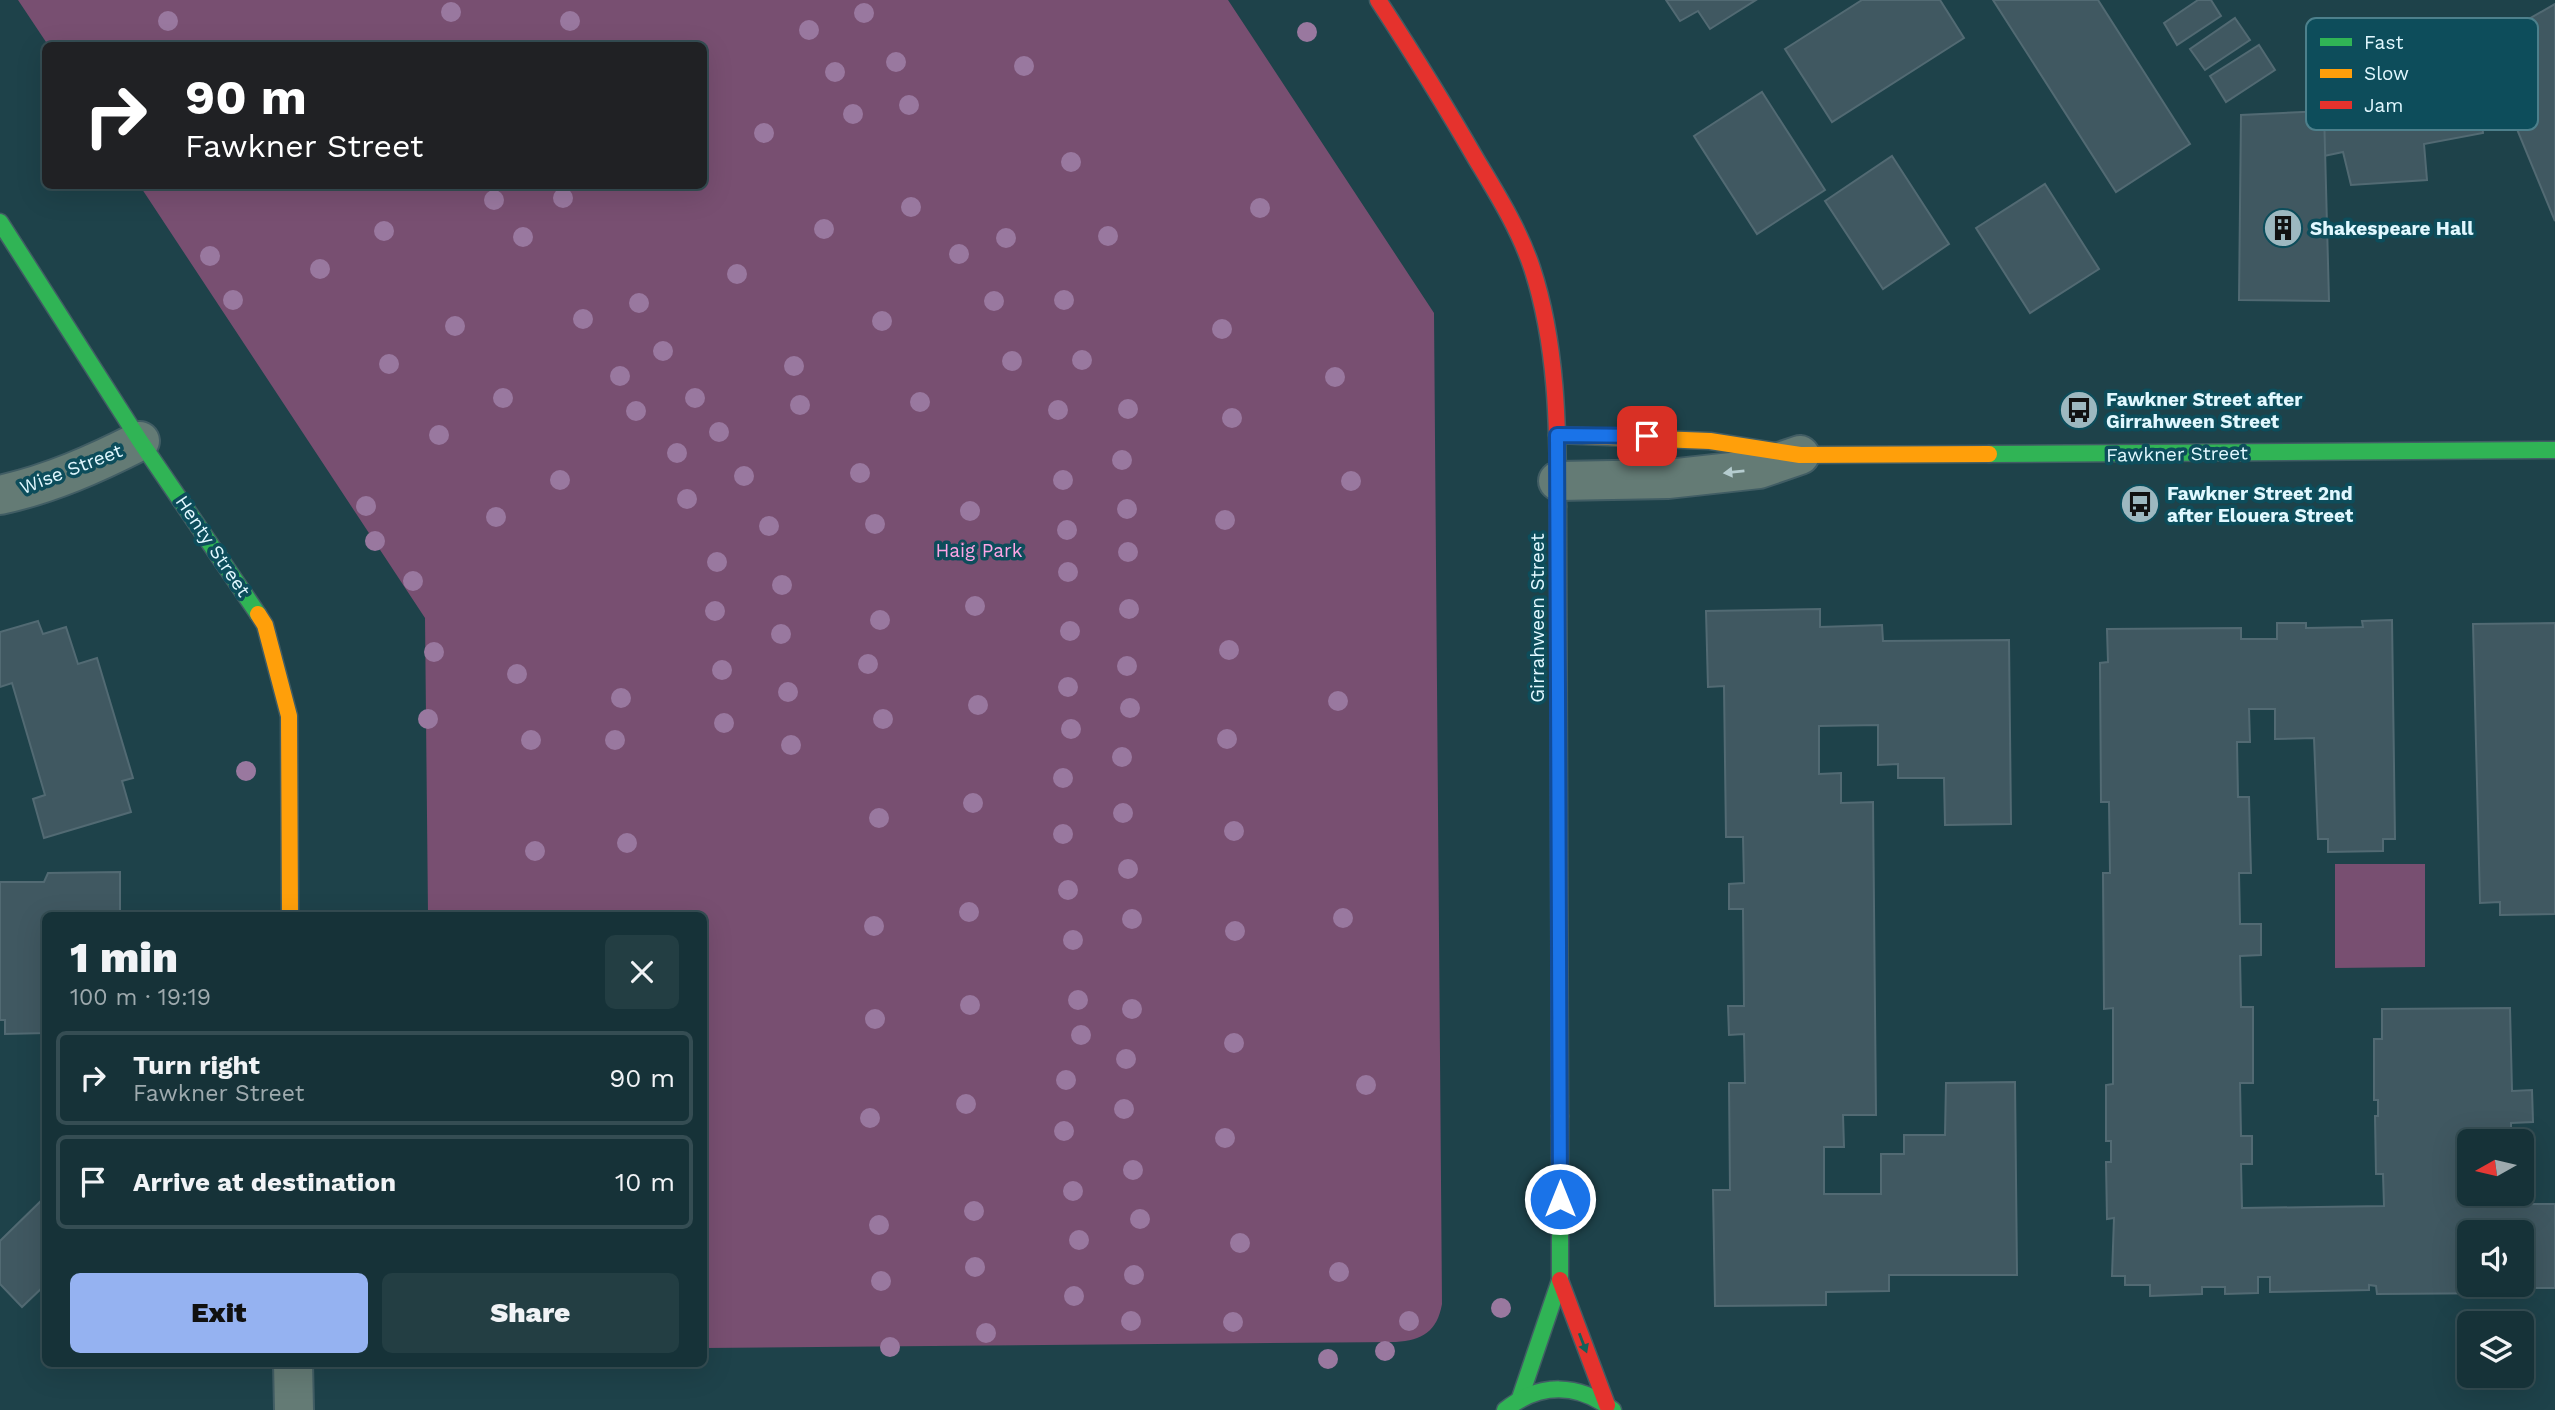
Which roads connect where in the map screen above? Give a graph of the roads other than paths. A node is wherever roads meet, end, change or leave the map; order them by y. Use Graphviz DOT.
graph roads {
  1 [pos="1378,0"];
  2 [pos="0,222"];
  3 [pos="1557,435"];
  4 [pos="140,440"];
  5 [pos="2555,450"];
  6 [pos="1800,455"];
  7 [pos="1558,481"];
  8 [pos="0,495"];
  9 [pos="290,912"];
  10 [pos="1560,1280"];
  11 [pos="293,1367"];
  12 [pos="1520,1398"];
  13 [pos="1610,1407"];
  14 [pos="294,1410"];
  15 [pos="1505,1410"];
  1 -- 3 [label="street, Girrahween Street"];
  2 -- 4 [label="street, Henty Street"];
  3 -- 6 [label="street, Fawkner Street"];
  3 -- 7 [label="street, Girrahween Street"];
  4 -- 8 [label="street, Wise Street"];
  4 -- 9 [label="street, Henty Street"];
  5 -- 6 [label="street, Fawkner Street"];
  6 -- 7 [label="street, Fawkner Street, one-way"];
  7 -- 10 [label="street, Girrahween Street"];
  10 -- 12 [label="street, Girrahween Street"];
  10 -- 13 [label="street, Girrahween Street, one-way"];
  11 -- 14 [label="street"];
  12 -- 13 [label="street"];
  12 -- 15 [label="street"];
}
